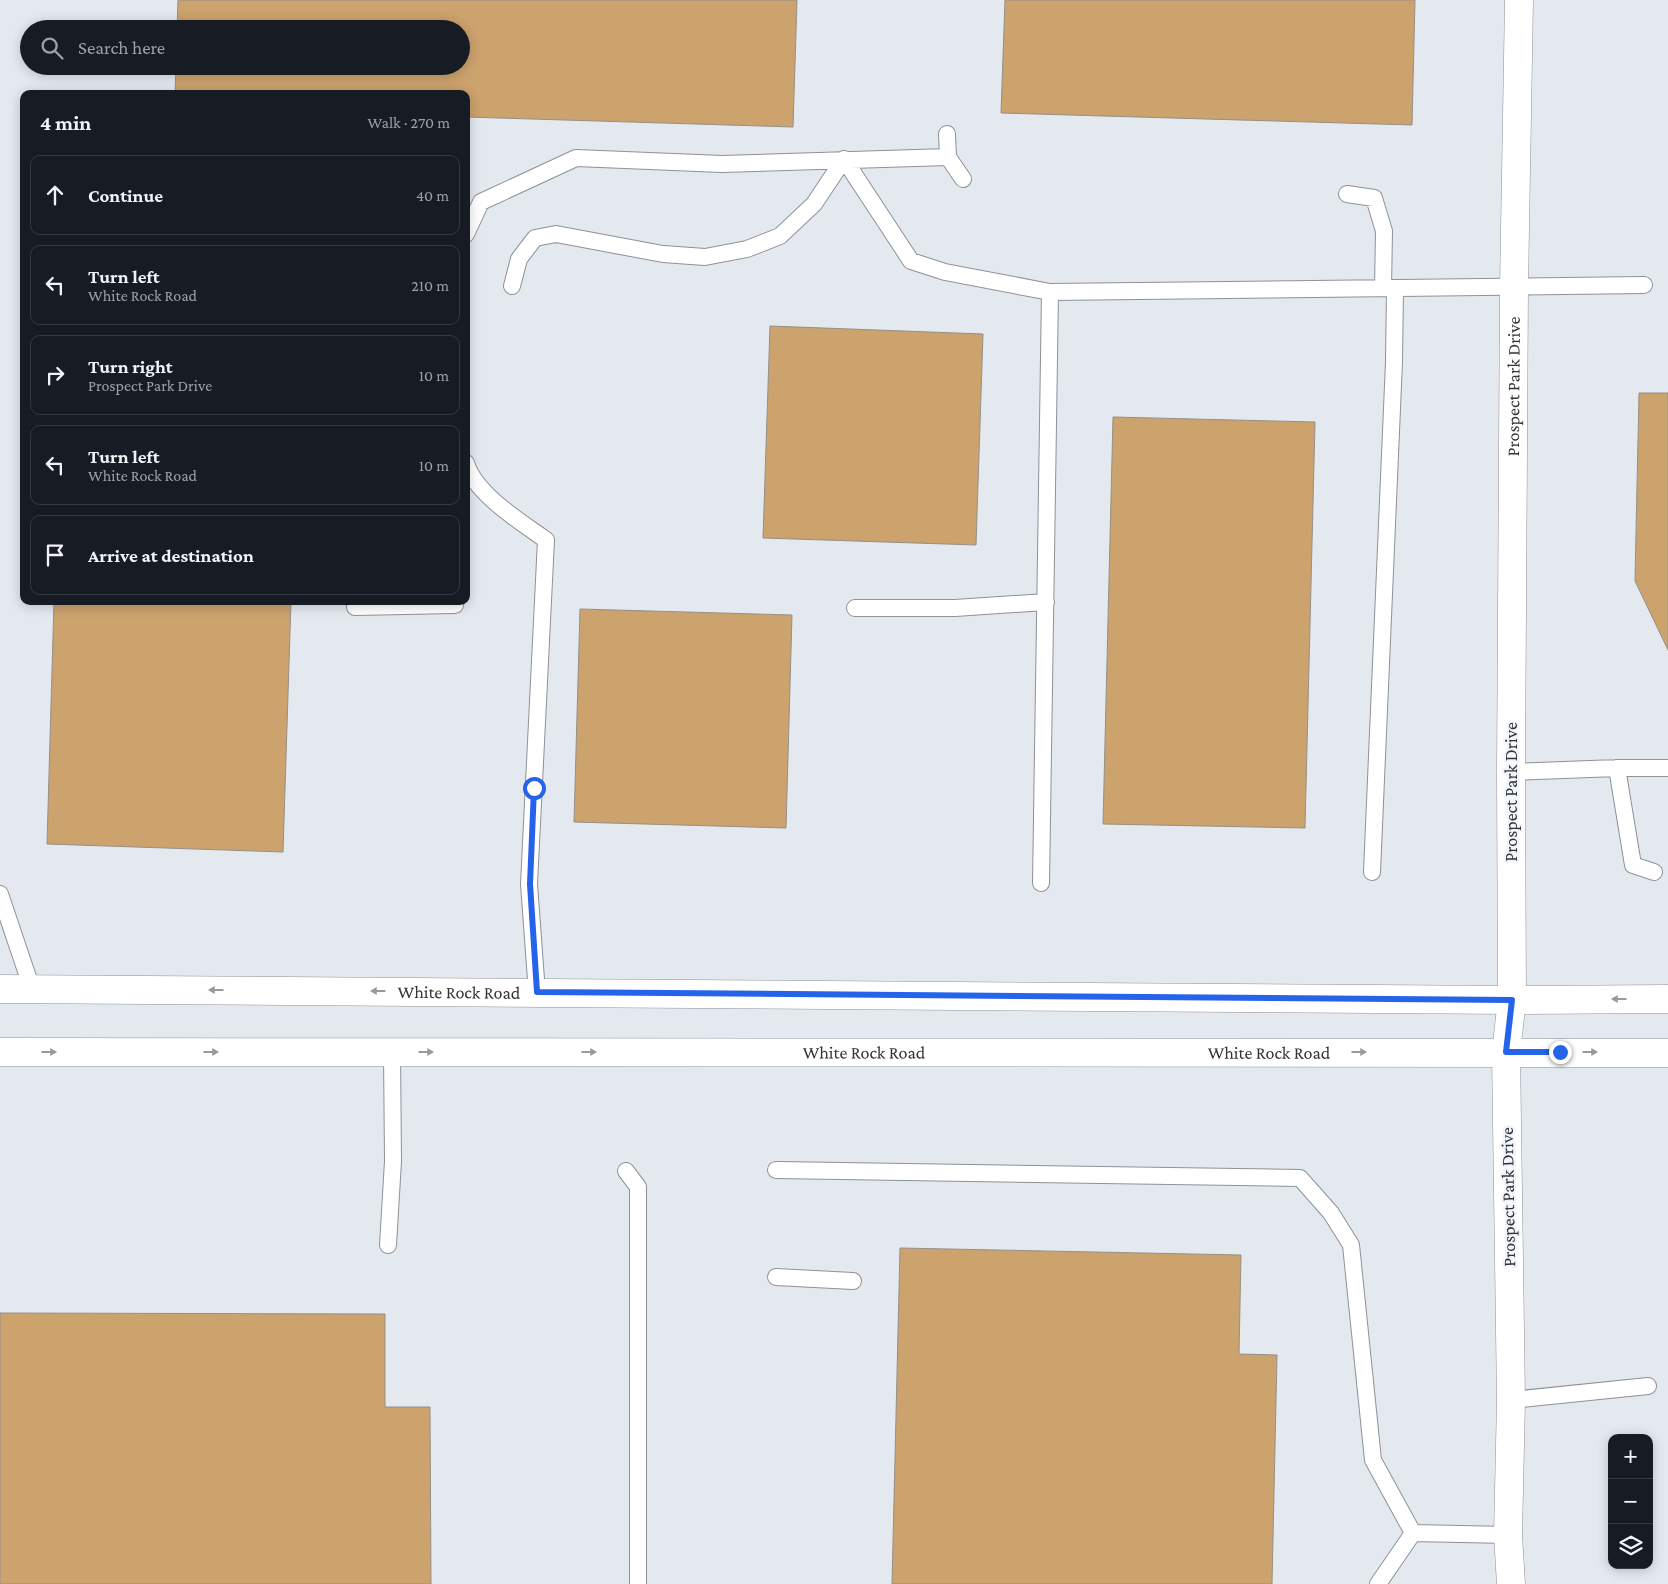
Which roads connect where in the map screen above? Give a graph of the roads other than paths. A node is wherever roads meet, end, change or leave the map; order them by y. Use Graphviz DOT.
graph roads {
  1 [pos="1519,0"];
  2 [pos="948,134"];
  3 [pos="948,156"];
  4 [pos="844,159"];
  5 [pos="963,179"];
  6 [pos="1347,194"];
  7 [pos="470,225"];
  8 [pos="1644,285"];
  9 [pos="512,286"];
  10 [pos="1389,288"];
  11 [pos="1514,288"];
  12 [pos="1050,292"];
  13 [pos="470,474"];
  14 [pos="1046,602"];
  15 [pos="456,605"];
  16 [pos="355,607"];
  17 [pos="856,608"];
  18 [pos="1617,768"];
  19 [pos="1668,768"];
  20 [pos="1511,772"];
  21 [pos="1372,872"];
  22 [pos="1654,872"];
  23 [pos="1042,883"];
  24 [pos="0,894"];
  25 [pos="0,989"];
  26 [pos="32,989"];
  27 [pos="537,992"];
  28 [pos="1668,999"];
  29 [pos="1512,1000"];
  30 [pos="0,1052"];
  31 [pos="392,1052"];
  32 [pos="1506,1052"];
  33 [pos="1668,1053"];
  34 [pos="776,1170"];
  35 [pos="626,1171"];
  36 [pos="388,1245"];
  37 [pos="776,1277"];
  38 [pos="853,1281"];
  39 [pos="1648,1386"];
  40 [pos="1511,1400"];
  41 [pos="1413,1533"];
  42 [pos="1508,1536"];
  43 [pos="638,1584"];
  44 [pos="1378,1584"];
  45 [pos="1511,1584"];
  1 -- 11 [label="main road, Prospect Park Drive"];
  2 -- 3 [label="lane"];
  3 -- 4 [label="lane"];
  3 -- 5 [label="lane"];
  4 -- 7 [label="lane"];
  4 -- 9 [label="lane"];
  4 -- 12 [label="lane"];
  6 -- 10 [label="lane"];
  8 -- 11 [label="lane"];
  10 -- 11 [label="lane"];
  10 -- 12 [label="lane"];
  10 -- 21 [label="lane"];
  11 -- 20 [label="main road, Prospect Park Drive"];
  12 -- 14 [label="lane"];
  13 -- 27 [label="lane"];
  14 -- 17 [label="lane"];
  14 -- 23 [label="lane"];
  15 -- 16 [label="lane"];
  18 -- 19 [label="lane"];
  18 -- 20 [label="lane"];
  18 -- 22 [label="lane"];
  20 -- 29 [label="main road, Prospect Park Drive"];
  24 -- 26 [label="lane"];
  25 -- 26 [label="main road, White Rock Road"];
  27 -- 26 [label="main road, White Rock Road, one-way"];
  27 -- 29 [label="main road, White Rock Road"];
  28 -- 29 [label="main road, White Rock Road, one-way"];
  29 -- 32 [label="main road, Prospect Park Drive"];
  30 -- 31 [label="main road, White Rock Road, one-way"];
  31 -- 32 [label="main road, White Rock Road, one-way"];
  31 -- 36 [label="lane"];
  32 -- 33 [label="main road, White Rock Road, one-way"];
  32 -- 40 [label="main road, Prospect Park Drive"];
  34 -- 41 [label="lane"];
  35 -- 43 [label="lane"];
  37 -- 38 [label="lane"];
  39 -- 40 [label="lane"];
  40 -- 42 [label="main road, Prospect Park Drive"];
  41 -- 42 [label="lane"];
  41 -- 44 [label="lane"];
  42 -- 45 [label="main road, Prospect Park Drive"];
}
